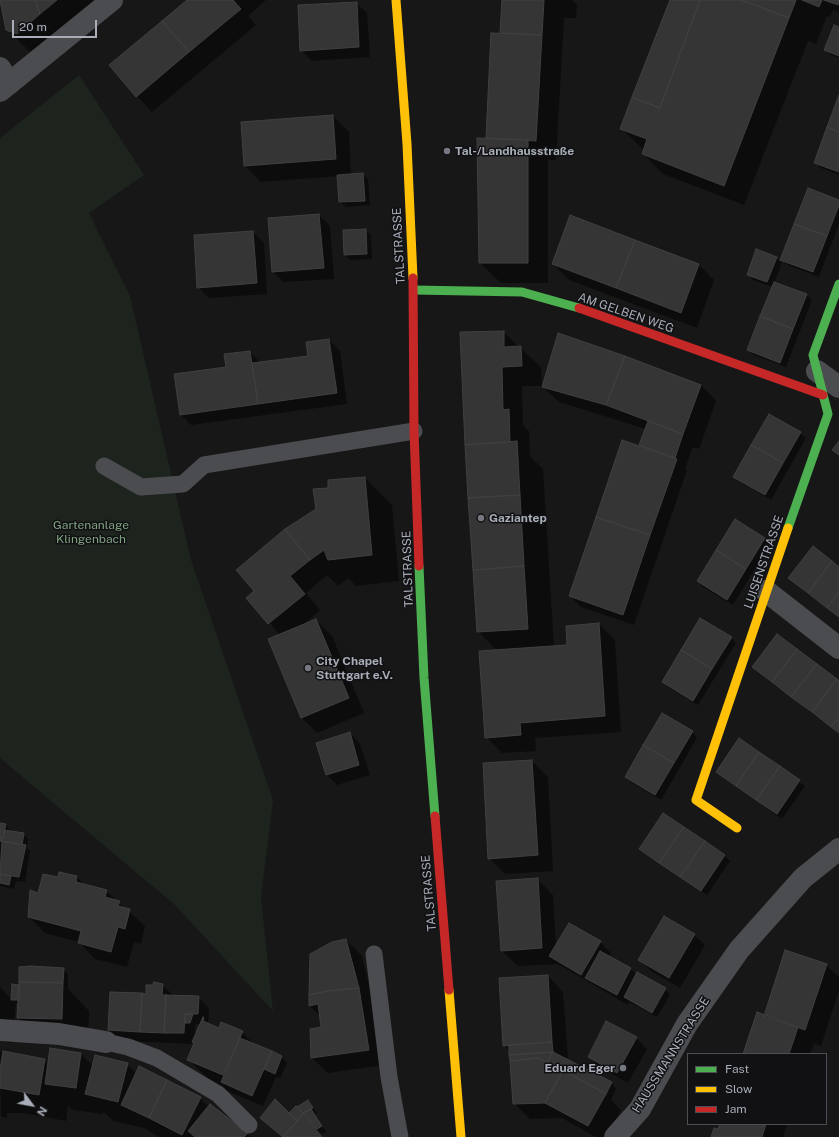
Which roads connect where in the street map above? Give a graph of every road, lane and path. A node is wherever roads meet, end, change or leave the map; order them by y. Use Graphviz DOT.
graph roads {
  1 [pos="112,0"];
  2 [pos="396,0"];
  3 [pos="3,81"];
  4 [pos="839,284"];
  5 [pos="414,290"];
  6 [pos="818,371"];
  7 [pos="831,391"];
  8 [pos="414,431"];
  9 [pos="104,466"];
  10 [pos="766,591"];
  11 [pos="839,648"];
  12 [pos="737,828"];
  13 [pos="839,849"];
  14 [pos="374,954"];
  15 [pos="0,1030"];
  16 [pos="106,1042"];
  17 [pos="249,1125"];
  18 [pos="400,1137"];
  19 [pos="461,1137"];
  20 [pos="615,1137"];
  1 -- 3 [label="street"];
  2 -- 5 [label="main road, TALSTRASSE"];
  4 -- 6 [label="main road"];
  5 -- 7 [label="main road, AM GELBEN WEG"];
  5 -- 8 [label="main road, TALSTRASSE"];
  6 -- 7 [label="street"];
  7 -- 10 [label="main road, LUISENSTRASSE"];
  8 -- 9 [label="lane"];
  8 -- 19 [label="main road, TALSTRASSE"];
  10 -- 11 [label="street"];
  10 -- 12 [label="main road, LUISENSTRASSE"];
  13 -- 20 [label="street, HAUSSMANNSTRASSE"];
  14 -- 18 [label="lane"];
  15 -- 16 [label="street"];
  16 -- 17 [label="lane"];
}
